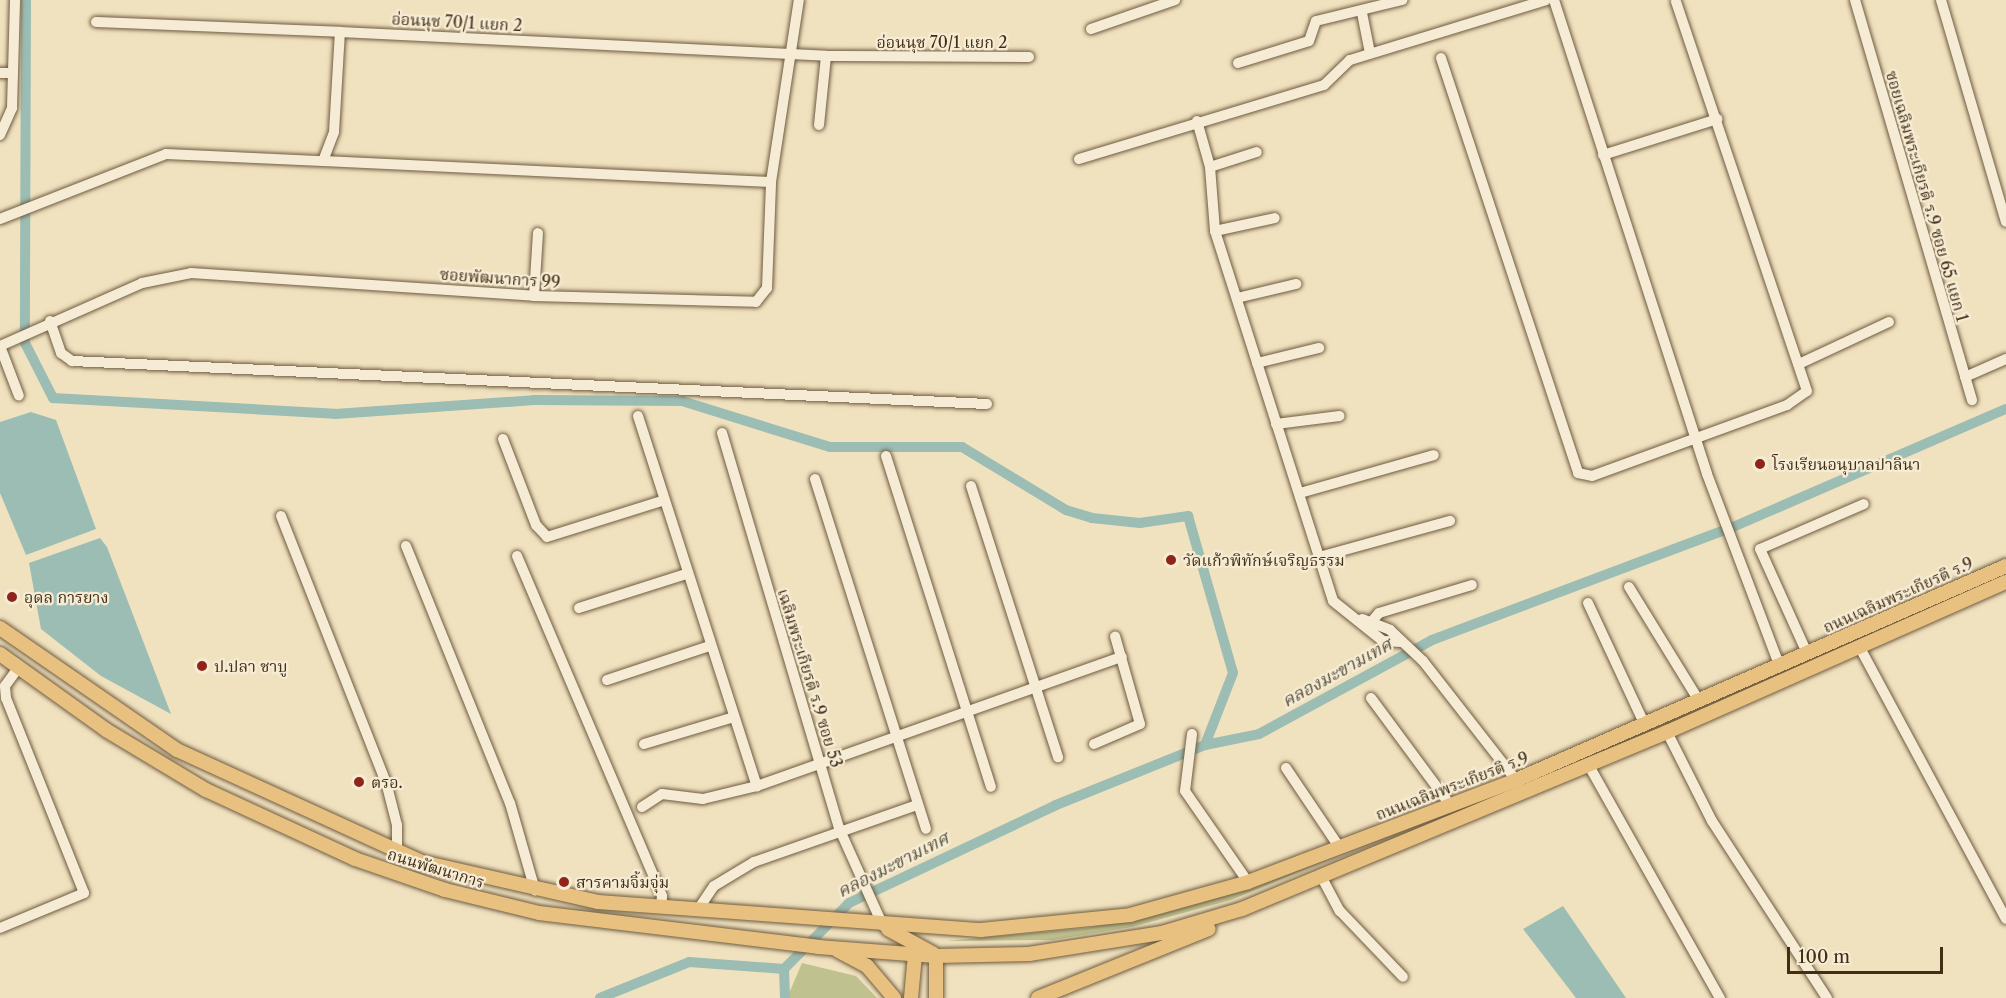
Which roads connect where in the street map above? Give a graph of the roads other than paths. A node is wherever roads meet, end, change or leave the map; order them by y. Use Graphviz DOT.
graph roads {
  1 [pos="15,0"];
  2 [pos="799,0"];
  3 [pos="1175,0"];
  4 [pos="1402,0"];
  5 [pos="1546,0"];
  6 [pos="1554,0"];
  7 [pos="1855,0"];
  8 [pos="1941,0"];
  9 [pos="1676,1"];
  10 [pos="1362,13"];
  11 [pos="96,22"];
  12 [pos="1092,29"];
  13 [pos="340,32"];
  14 [pos="795,51"];
  15 [pos="1370,52"];
  16 [pos="825,56"];
  17 [pos="1029,57"];
  18 [pos="1441,58"];
  19 [pos="1238,63"];
  20 [pos="0,73"];
  21 [pos="12,73"];
  22 [pos="1717,119"];
  23 [pos="1197,121"];
  24 [pos="819,125"];
  25 [pos="0,135"];
  26 [pos="1257,152"];
  27 [pos="1604,155"];
  28 [pos="1079,159"];
  29 [pos="323,161"];
  30 [pos="1210,167"];
  31 [pos="771,182"];
  32 [pos="5,218"];
  33 [pos="1275,218"];
  34 [pos="2006,222"];
  35 [pos="1215,231"];
  36 [pos="538,233"];
  37 [pos="1296,284"];
  38 [pos="534,296"];
  39 [pos="1236,298"];
  40 [pos="50,321"];
  41 [pos="1889,322"];
  42 [pos="0,346"];
  43 [pos="1319,348"];
  44 [pos="2006,358"];
  45 [pos="1257,363"];
  46 [pos="1801,363"];
  47 [pos="1965,377"];
  48 [pos="19,396"];
  49 [pos="1972,400"];
  50 [pos="987,404"];
  51 [pos="638,416"];
  52 [pos="1339,416"];
  53 [pos="1276,423"];
  54 [pos="722,434"];
  55 [pos="1695,438"];
  56 [pos="503,439"];
  57 [pos="1434,455"];
  58 [pos="886,456"];
  59 [pos="815,479"];
  60 [pos="971,486"];
  61 [pos="1300,494"];
  62 [pos="662,501"];
  63 [pos="1864,504"];
  64 [pos="281,516"];
  65 [pos="1450,520"];
  66 [pos="406,546"];
  67 [pos="517,556"];
  68 [pos="1319,557"];
  69 [pos="2006,566"];
  70 [pos="686,574"];
  71 [pos="2006,582"];
  72 [pos="1472,585"];
  73 [pos="1629,587"];
  74 [pos="1588,603"];
  75 [pos="579,608"];
  76 [pos="1369,623"];
  77 [pos="0,628"];
  78 [pos="1115,636"];
  79 [pos="709,645"];
  80 [pos="1859,646"];
  81 [pos="1807,653"];
  82 [pos="0,654"];
  83 [pos="1122,657"];
  84 [pos="1779,665"];
  85 [pos="18,668"];
  86 [pos="607,680"];
  87 [pos="1034,688"];
  88 [pos="1371,698"];
  89 [pos="1699,701"];
  90 [pos="966,713"];
  91 [pos="734,717"];
  92 [pos="1661,718"];
  93 [pos="1645,725"];
  94 [pos="1667,732"];
  95 [pos="1192,734"];
  96 [pos="895,738"];
  97 [pos="644,744"];
  98 [pos="1094,744"];
  99 [pos="1058,757"];
  100 [pos="819,764"];
  101 [pos="1588,764"];
  102 [pos="1286,768"];
  103 [pos="1516,780"];
  104 [pos="757,786"];
  105 [pos="991,787"];
  106 [pos="917,805"];
  107 [pos="1451,806"];
  108 [pos="642,807"];
  109 [pos="839,828"];
  110 [pos="926,830"];
  111 [pos="1338,845"];
  112 [pos="397,852"];
  113 [pos="1321,876"];
  114 [pos="1248,882"];
  115 [pos="535,890"];
  116 [pos="661,908"];
  117 [pos="1242,909"];
  118 [pos="697,911"];
  119 [pos="2006,919"];
  120 [pos="883,926"];
  121 [pos="0,928"];
  122 [pos="950,930"];
  123 [pos="832,948"];
  124 [pos="919,951"];
  125 [pos="936,956"];
  126 [pos="1403,977"];
  127 [pos="894,998"];
  128 [pos="910,998"];
  129 [pos="936,998"];
  130 [pos="1038,998"];
  131 [pos="1720,998"];
  132 [pos="1827,998"];
  1 -- 21 [label="street"];
  2 -- 14 [label="street, ซอยพัฒนาการ 99"];
  3 -- 12 [label="street"];
  4 -- 10 [label="street"];
  5 -- 15 [label="street"];
  6 -- 27 [label="street"];
  7 -- 47 [label="street, ซอยเฉลิมพระเกียรติ ร.9 ซอย 65 แยก 1"];
  8 -- 34 [label="street"];
  9 -- 22 [label="street"];
  10 -- 15 [label="street"];
  10 -- 19 [label="street"];
  11 -- 13 [label="street, อ่อนนุช 70/1 แยก 2"];
  13 -- 14 [label="street, อ่อนนุช 70/1 แยก 2"];
  13 -- 29 [label="street"];
  14 -- 16 [label="street, อ่อนนุช 70/1 แยก 2"];
  14 -- 31 [label="street, ซอยพัฒนาการ 99"];
  15 -- 23 [label="street"];
  16 -- 17 [label="street, อ่อนนุช 70/1 แยก 2"];
  16 -- 24 [label="street"];
  18 -- 55 [label="street"];
  20 -- 21 [label="street"];
  21 -- 25 [label="street"];
  22 -- 27 [label="street"];
  22 -- 46 [label="street"];
  23 -- 28 [label="street"];
  23 -- 30 [label="street"];
  26 -- 30 [label="street"];
  27 -- 55 [label="street"];
  29 -- 31 [label="street"];
  29 -- 32 [label="street"];
  30 -- 35 [label="street"];
  31 -- 38 [label="street, ซอยพัฒนาการ 99"];
  33 -- 35 [label="street"];
  35 -- 39 [label="street"];
  36 -- 38 [label="street"];
  37 -- 39 [label="street"];
  38 -- 40 [label="street, ซอยพัฒนาการ 99"];
  39 -- 45 [label="street"];
  40 -- 42 [label="street, ซอยพัฒนาการ 99"];
  40 -- 50 [label="street"];
  41 -- 46 [label="street"];
  42 -- 48 [label="street"];
  43 -- 45 [label="street"];
  44 -- 47 [label="street"];
  45 -- 53 [label="street"];
  46 -- 55 [label="street"];
  47 -- 49 [label="street, ซอยเฉลิมพระเกียรติ ร.9 ซอย 65 แยก 1"];
  51 -- 62 [label="street"];
  52 -- 53 [label="street"];
  53 -- 61 [label="street"];
  54 -- 100 [label="street, เฉลิมพระเกียรติ ร.9 ซอย 53"];
  55 -- 84 [label="street"];
  56 -- 62 [label="street"];
  57 -- 61 [label="street"];
  58 -- 90 [label="street"];
  59 -- 96 [label="street"];
  60 -- 87 [label="street"];
  61 -- 68 [label="street"];
  62 -- 70 [label="street"];
  63 -- 81 [label="street"];
  64 -- 112 [label="street"];
  65 -- 68 [label="street"];
  66 -- 115 [label="street"];
  67 -- 116 [label="street"];
  68 -- 76 [label="street"];
  69 -- 81 [label="main road, ถนนเฉลิมพระเกียรติ ร.9"];
  70 -- 75 [label="street"];
  70 -- 79 [label="street"];
  71 -- 80 [label="main road, ถนนเฉลิมพระเกียรติ ร.9"];
  72 -- 76 [label="street"];
  73 -- 89 [label="street"];
  74 -- 93 [label="street"];
  76 -- 103 [label="street"];
  77 -- 112 [label="main road, ถนนพัฒนาการ"];
  78 -- 83 [label="street"];
  79 -- 86 [label="street"];
  79 -- 91 [label="street"];
  80 -- 94 [label="main road, ถนนเฉลิมพระเกียรติ ร.9"];
  80 -- 119 [label="street"];
  81 -- 84 [label="main road, ถนนเฉลิมพระเกียรติ ร.9"];
  82 -- 85 [label="main road, ถนนพัฒนาการ"];
  83 -- 87 [label="street"];
  83 -- 98 [label="street"];
  84 -- 89 [label="main road, ถนนเฉลิมพระเกียรติ ร.9"];
  85 -- 121 [label="street"];
  85 -- 123 [label="main road, ถนนพัฒนาการ"];
  87 -- 90 [label="street"];
  87 -- 99 [label="street"];
  88 -- 107 [label="street"];
  89 -- 92 [label="main road, ถนนเฉลิมพระเกียรติ ร.9"];
  90 -- 96 [label="street"];
  90 -- 105 [label="street"];
  91 -- 97 [label="street"];
  91 -- 104 [label="street"];
  92 -- 93 [label="main road, ถนนเฉลิมพระเกียรติ ร.9"];
  92 -- 94 [label="main road"];
  93 -- 103 [label="main road, ถนนเฉลิมพระเกียรติ ร.9"];
  94 -- 101 [label="main road, ถนนเฉลิมพระเกียรติ ร.9"];
  94 -- 132 [label="street"];
  95 -- 114 [label="street"];
  96 -- 100 [label="street"];
  96 -- 106 [label="street"];
  100 -- 104 [label="street"];
  100 -- 109 [label="street, เฉลิมพระเกียรติ ร.9 ซอย 53"];
  101 -- 113 [label="main road, ถนนเฉลิมพระเกียรติ ร.9"];
  101 -- 131 [label="street"];
  102 -- 111 [label="street"];
  103 -- 107 [label="main road, ถนนเฉลิมพระเกียรติ ร.9"];
  104 -- 108 [label="street"];
  106 -- 109 [label="street"];
  106 -- 110 [label="street"];
  107 -- 111 [label="main road, ถนนเฉลิมพระเกียรติ ร.9"];
  109 -- 118 [label="street"];
  109 -- 120 [label="street, เฉลิมพระเกียรติ ร.9 ซอย 53"];
  111 -- 114 [label="main road, ถนนเฉลิมพระเกียรติ ร.9"];
  112 -- 115 [label="main road, ถนนพัฒนาการ"];
  113 -- 117 [label="main road, ถนนเฉลิมพระเกียรติ ร.9"];
  113 -- 126 [label="street"];
  114 -- 122 [label="main road, ถนนเฉลิมพระเกียรติ ร.9"];
  115 -- 116 [label="main road, ถนนพัฒนาการ"];
  116 -- 118 [label="main road, ถนนพัฒนาการ"];
  117 -- 125 [label="main road, ถนนเฉลิมพระเกียรติ ร.9"];
  117 -- 130 [label="main road"];
  118 -- 120 [label="main road, ถนนพัฒนาการ"];
  120 -- 122 [label="main road, ถนนเฉลิมพระเกียรติ ร.9"];
  120 -- 124 [label="main road"];
  122 -- 124 [label="main road"];
  123 -- 124 [label="main road, ถนนพัฒนาการ"];
  123 -- 127 [label="main road"];
  124 -- 125 [label="main road, ถนนเฉลิมพระเกียรติ ร.9"];
  124 -- 128 [label="main road"];
  125 -- 129 [label="main road"];
}
